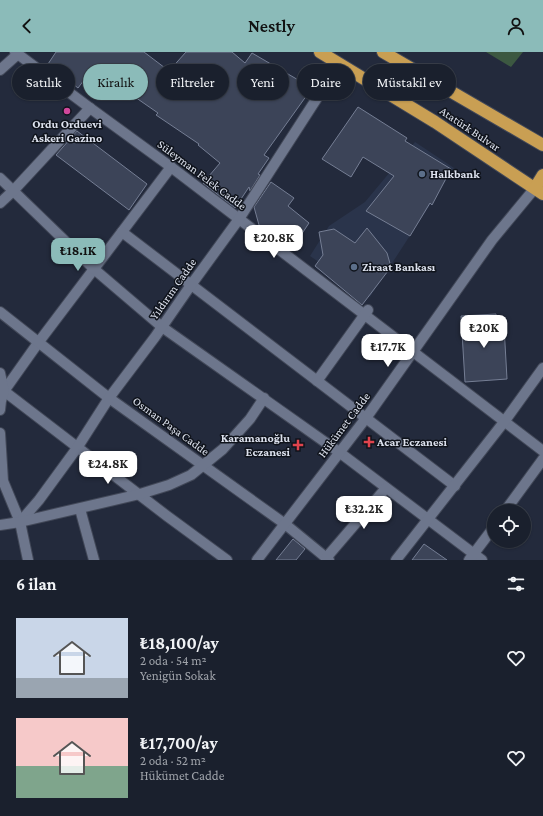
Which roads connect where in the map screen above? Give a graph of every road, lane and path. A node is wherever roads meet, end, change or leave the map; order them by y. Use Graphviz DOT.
graph roads {
  1 [pos="320,52"];
  2 [pos="383,52"];
  3 [pos="16,53"];
  4 [pos="339,64"];
  5 [pos="0,70"];
  6 [pos="355,74"];
  7 [pos="316,100"];
  8 [pos="90,108"];
  9 [pos="543,145"];
  10 [pos="171,167"];
  11 [pos="543,175"];
  12 [pos="0,178"];
  13 [pos="13,191"];
  14 [pos="539,191"];
  15 [pos="0,202"];
  16 [pos="239,219"];
  17 [pos="122,232"];
  18 [pos="94,269"];
  19 [pos="190,285"];
  20 [pos="0,312"];
  21 [pos="367,312"];
  22 [pos="162,327"];
  23 [pos="38,343"];
  24 [pos="413,353"];
  25 [pos="543,368"];
  26 [pos="0,373"];
  27 [pos="317,381"];
  28 [pos="4,391"];
  29 [pos="109,398"];
  30 [pos="264,398"];
  31 [pos="0,410"];
  32 [pos="366,418"];
  33 [pos="504,422"];
  34 [pos="0,433"];
  35 [pos="77,448"];
  36 [pos="543,451"];
  37 [pos="339,452"];
  38 [pos="543,459"];
  39 [pos="203,465"];
  40 [pos="455,486"];
  41 [pos="386,488"];
  42 [pos="140,494"];
  43 [pos="510,504"];
  44 [pos="80,509"];
  45 [pos="428,520"];
  46 [pos="20,522"];
  47 [pos="285,524"];
  48 [pos="0,525"];
  49 [pos="487,538"];
  50 [pos="475,558"];
  51 [pos="327,559"];
  52 [pos="28,560"];
  53 [pos="94,560"];
  54 [pos="227,560"];
  55 [pos="257,560"];
  56 [pos="396,560"];
  1 -- 4 [label="highway, Atatürk Bulvar"];
  2 -- 9 [label="highway, Atatürk Bulvar"];
  3 -- 5 [label="street"];
  3 -- 8 [label="street, Süleyman Felek Cadde"];
  6 -- 14 [label="highway, Atatürk Bulvar"];
  7 -- 16 [label="street, Yıldırım Cadde"];
  8 -- 10 [label="street, Süleyman Felek Cadde"];
  8 -- 13 [label="street"];
  10 -- 16 [label="street, Süleyman Felek Cadde"];
  10 -- 17 [label="street"];
  11 -- 14 [label="highway"];
  12 -- 13 [label="street"];
  13 -- 15 [label="street"];
  13 -- 18 [label="street"];
  14 -- 24 [label="street, Hükümet Cadde"];
  16 -- 19 [label="street, Yıldırım Cadde"];
  16 -- 21 [label="street, Süleyman Felek Cadde"];
  17 -- 18 [label="street"];
  17 -- 19 [label="street"];
  18 -- 22 [label="street"];
  18 -- 23 [label="street"];
  19 -- 22 [label="street, Yıldırım Cadde"];
  19 -- 27 [label="street"];
  20 -- 23 [label="street, Osman Paşa Cadde"];
  21 -- 24 [label="street, Süleyman Felek Cadde"];
  21 -- 27 [label="street"];
  22 -- 29 [label="street, Yıldırım Cadde"];
  22 -- 30 [label="street"];
  23 -- 28 [label="street"];
  23 -- 29 [label="street, Osman Paşa Cadde"];
  24 -- 32 [label="street, Hükümet Cadde"];
  24 -- 33 [label="street, Süleyman Felek Cadde"];
  25 -- 33 [label="street"];
  26 -- 28 [label="street"];
  27 -- 32 [label="street"];
  28 -- 31 [label="street"];
  28 -- 35 [label="street"];
  29 -- 35 [label="street, Yıldırım Cadde"];
  29 -- 39 [label="street, Osman Paşa Cadde"];
  30 -- 37 [label="street"];
  30 -- 39 [label="street"];
  32 -- 37 [label="street, Hükümet Cadde"];
  32 -- 40 [label="street"];
  33 -- 36 [label="street, Süleyman Felek Cadde"];
  33 -- 40 [label="street"];
  34 -- 46 [label="street"];
  35 -- 42 [label="street"];
  35 -- 46 [label="street, Yıldırım Cadde"];
  37 -- 41 [label="street"];
  37 -- 47 [label="street, Hükümet Cadde"];
  38 -- 43 [label="street"];
  39 -- 42 [label="street"];
  39 -- 47 [label="street, Osman Paşa Cadde"];
  40 -- 45 [label="street"];
  41 -- 45 [label="street"];
  41 -- 51 [label="street"];
  42 -- 44 [label="street"];
  42 -- 54 [label="street"];
  44 -- 46 [label="street"];
  44 -- 53 [label="street"];
  45 -- 50 [label="street"];
  45 -- 56 [label="street"];
  46 -- 48 [label="street"];
  46 -- 52 [label="street"];
  47 -- 51 [label="street, Osman Paşa Cadde"];
  47 -- 55 [label="street, Hükümet Cadde"];
  49 -- 50 [label="street"];
}
